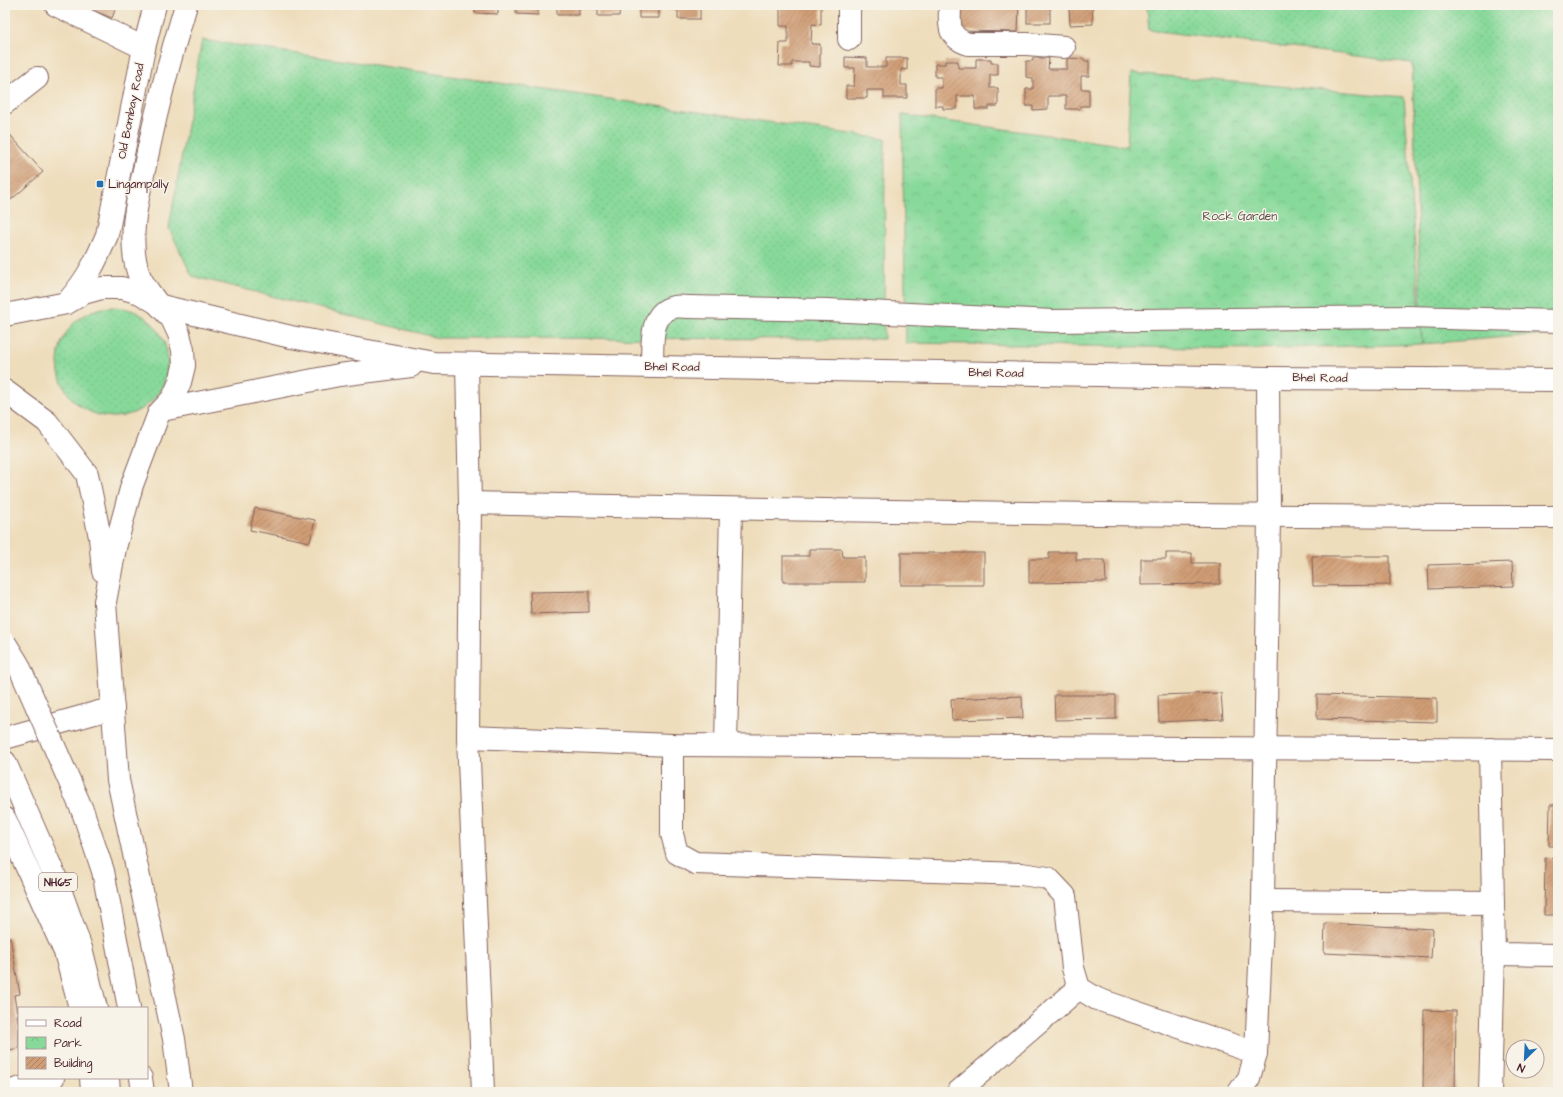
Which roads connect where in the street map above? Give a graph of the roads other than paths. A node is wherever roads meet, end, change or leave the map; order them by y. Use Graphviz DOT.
graph roads {
  1 [pos="56,5"];
  2 [pos="155,5"];
  3 [pos="186,5"];
  4 [pos="849,5"];
  5 [pos="950,5"];
  6 [pos="849,39"];
  7 [pos="1064,47"];
  8 [pos="144,48"];
  9 [pos="37,78"];
  10 [pos="5,103"];
  11 [pos="67,303"];
  12 [pos="159,305"];
  13 [pos="5,316"];
  14 [pos="1558,321"];
  15 [pos="434,363"];
  16 [pos="467,364"];
  17 [pos="652,367"];
  18 [pos="1268,378"];
  19 [pos="1558,380"];
  20 [pos="5,391"];
  21 [pos="162,410"];
  22 [pos="470,503"];
  23 [pos="731,509"];
  24 [pos="1269,517"];
  25 [pos="1558,517"];
  26 [pos="105,602"];
  27 [pos="5,643"];
  28 [pos="113,708"];
  29 [pos="5,738"];
  30 [pos="672,745"];
  31 [pos="726,745"];
  32 [pos="468,747"];
  33 [pos="1265,748"];
  34 [pos="1490,749"];
  35 [pos="1558,750"];
  36 [pos="5,762"];
  37 [pos="5,819"];
  38 [pos="1263,900"];
  39 [pos="1493,904"];
  40 [pos="1494,954"];
  41 [pos="1558,954"];
  42 [pos="1079,988"];
  43 [pos="80,1007"];
  44 [pos="96,1007"];
  45 [pos="130,1007"];
  46 [pos="1256,1053"];
  47 [pos="50,1079"];
  48 [pos="91,1079"];
  49 [pos="108,1079"];
  50 [pos="141,1079"];
  51 [pos="8,1092"];
  52 [pos="92,1092"];
  53 [pos="109,1092"];
  54 [pos="143,1092"];
  55 [pos="181,1092"];
  56 [pos="483,1092"];
  57 [pos="958,1092"];
  58 [pos="1240,1092"];
  59 [pos="1490,1092"];
  1 -- 8 [label="main road"];
  2 -- 8 [label="main road, Old Bombay Road"];
  3 -- 12 [label="main road, Old Bombay Road"];
  4 -- 6 [label="main road"];
  5 -- 7 [label="main road"];
  8 -- 11 [label="main road, Old Bombay Road"];
  9 -- 10 [label="main road"];
  11 -- 12 [label="main road"];
  11 -- 13 [label="main road"];
  12 -- 15 [label="main road"];
  12 -- 21 [label="main road, Old Bombay Road"];
  14 -- 17 [label="main road"];
  15 -- 16 [label="main road, Bhel Road"];
  15 -- 21 [label="main road"];
  16 -- 17 [label="main road, Bhel Road"];
  16 -- 22 [label="main road"];
  17 -- 18 [label="main road, Bhel Road"];
  18 -- 19 [label="main road, Bhel Road"];
  18 -- 24 [label="main road"];
  20 -- 26 [label="main road"];
  21 -- 26 [label="main road, Old Bombay Road"];
  22 -- 23 [label="main road"];
  22 -- 32 [label="main road"];
  23 -- 24 [label="main road"];
  23 -- 31 [label="main road"];
  24 -- 25 [label="main road"];
  24 -- 33 [label="main road"];
  26 -- 28 [label="main road"];
  27 -- 45 [label="main road, bridge"];
  28 -- 29 [label="main road"];
  28 -- 55 [label="main road"];
  30 -- 31 [label="main road"];
  30 -- 32 [label="main road"];
  30 -- 42 [label="main road"];
  31 -- 33 [label="main road"];
  32 -- 56 [label="main road"];
  33 -- 34 [label="main road"];
  33 -- 38 [label="main road"];
  34 -- 35 [label="main road"];
  34 -- 39 [label="main road"];
  36 -- 44 [label="main road, NH65"];
  37 -- 43 [label="main road"];
  38 -- 39 [label="main road"];
  38 -- 46 [label="main road"];
  39 -- 40 [label="main road"];
  40 -- 41 [label="main road"];
  40 -- 59 [label="main road"];
  42 -- 46 [label="main road"];
  42 -- 57 [label="main road"];
  46 -- 58 [label="main road"];
  47 -- 51 [label="main road"];
  48 -- 52 [label="main road"];
  49 -- 53 [label="main road"];
  50 -- 54 [label="main road"];
}
